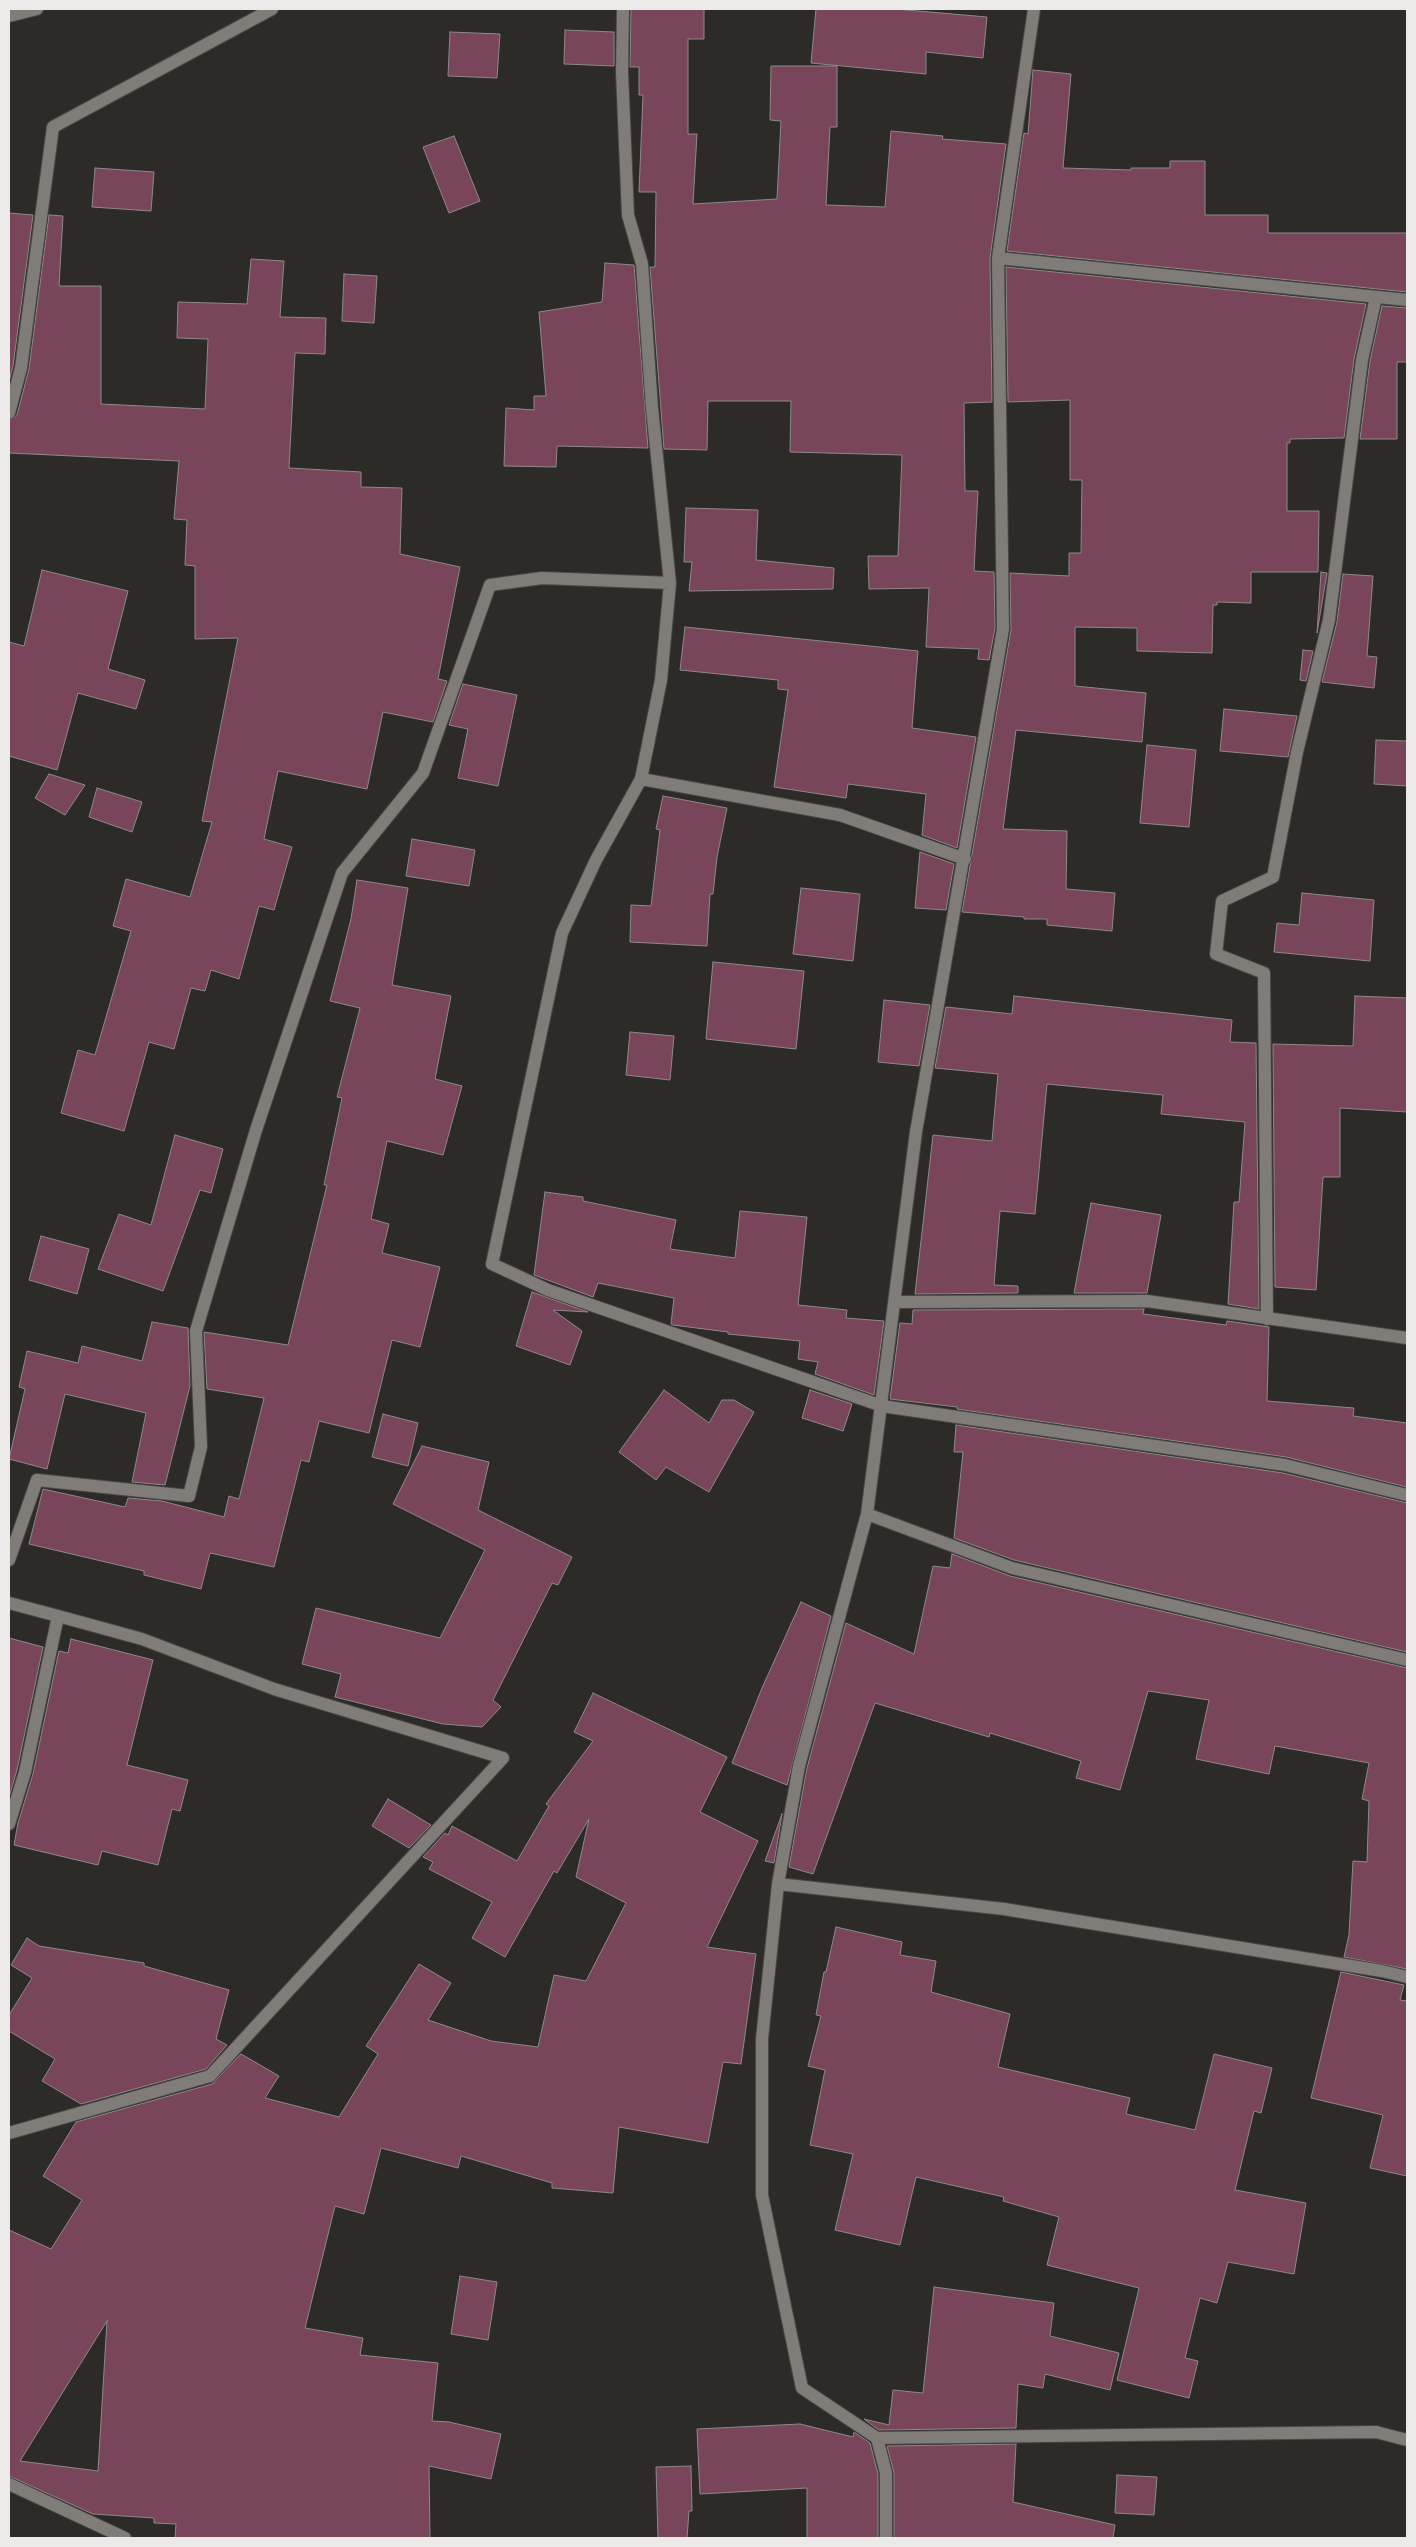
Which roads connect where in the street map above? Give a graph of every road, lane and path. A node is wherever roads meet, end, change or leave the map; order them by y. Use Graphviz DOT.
graph roads {
  1 [pos="37,9"];
  2 [pos="272,9"];
  3 [pos="623,9"];
  4 [pos="1034,9"];
  5 [pos="9,16"];
  6 [pos="998,258"];
  7 [pos="1376,297"];
  8 [pos="1407,300"];
  9 [pos="9,413"];
  10 [pos="670,583"];
  11 [pos="641,779"];
  12 [pos="965,860"];
  13 [pos="895,1302"];
  14 [pos="1267,1319"];
  15 [pos="1407,1338"];
  16 [pos="882,1406"];
  17 [pos="1407,1495"];
  18 [pos="867,1514"];
  19 [pos="9,1560"];
  20 [pos="9,1603"];
  21 [pos="58,1616"];
  22 [pos="1407,1660"];
  23 [pos="9,1824"];
  24 [pos="778,1884"];
  25 [pos="1407,1977"];
  26 [pos="9,2133"];
  27 [pos="877,2438"];
  28 [pos="1407,2440"];
  29 [pos="9,2484"];
  30 [pos="125,2538"];
  31 [pos="886,2538"];
  1 -- 5 [label="street"];
  2 -- 9 [label="street"];
  3 -- 10 [label="street"];
  4 -- 6 [label="street"];
  6 -- 7 [label="street"];
  6 -- 12 [label="street"];
  7 -- 8 [label="street"];
  7 -- 14 [label="street"];
  10 -- 11 [label="street"];
  10 -- 19 [label="street"];
  11 -- 12 [label="street"];
  11 -- 16 [label="street"];
  12 -- 13 [label="street"];
  13 -- 14 [label="street"];
  13 -- 16 [label="street"];
  14 -- 15 [label="street"];
  16 -- 17 [label="street"];
  16 -- 18 [label="street"];
  18 -- 22 [label="street"];
  18 -- 24 [label="street"];
  20 -- 21 [label="street"];
  21 -- 23 [label="street"];
  21 -- 26 [label="street"];
  24 -- 25 [label="street"];
  24 -- 27 [label="street"];
  27 -- 28 [label="street"];
  27 -- 31 [label="street"];
  29 -- 30 [label="street"];
}
